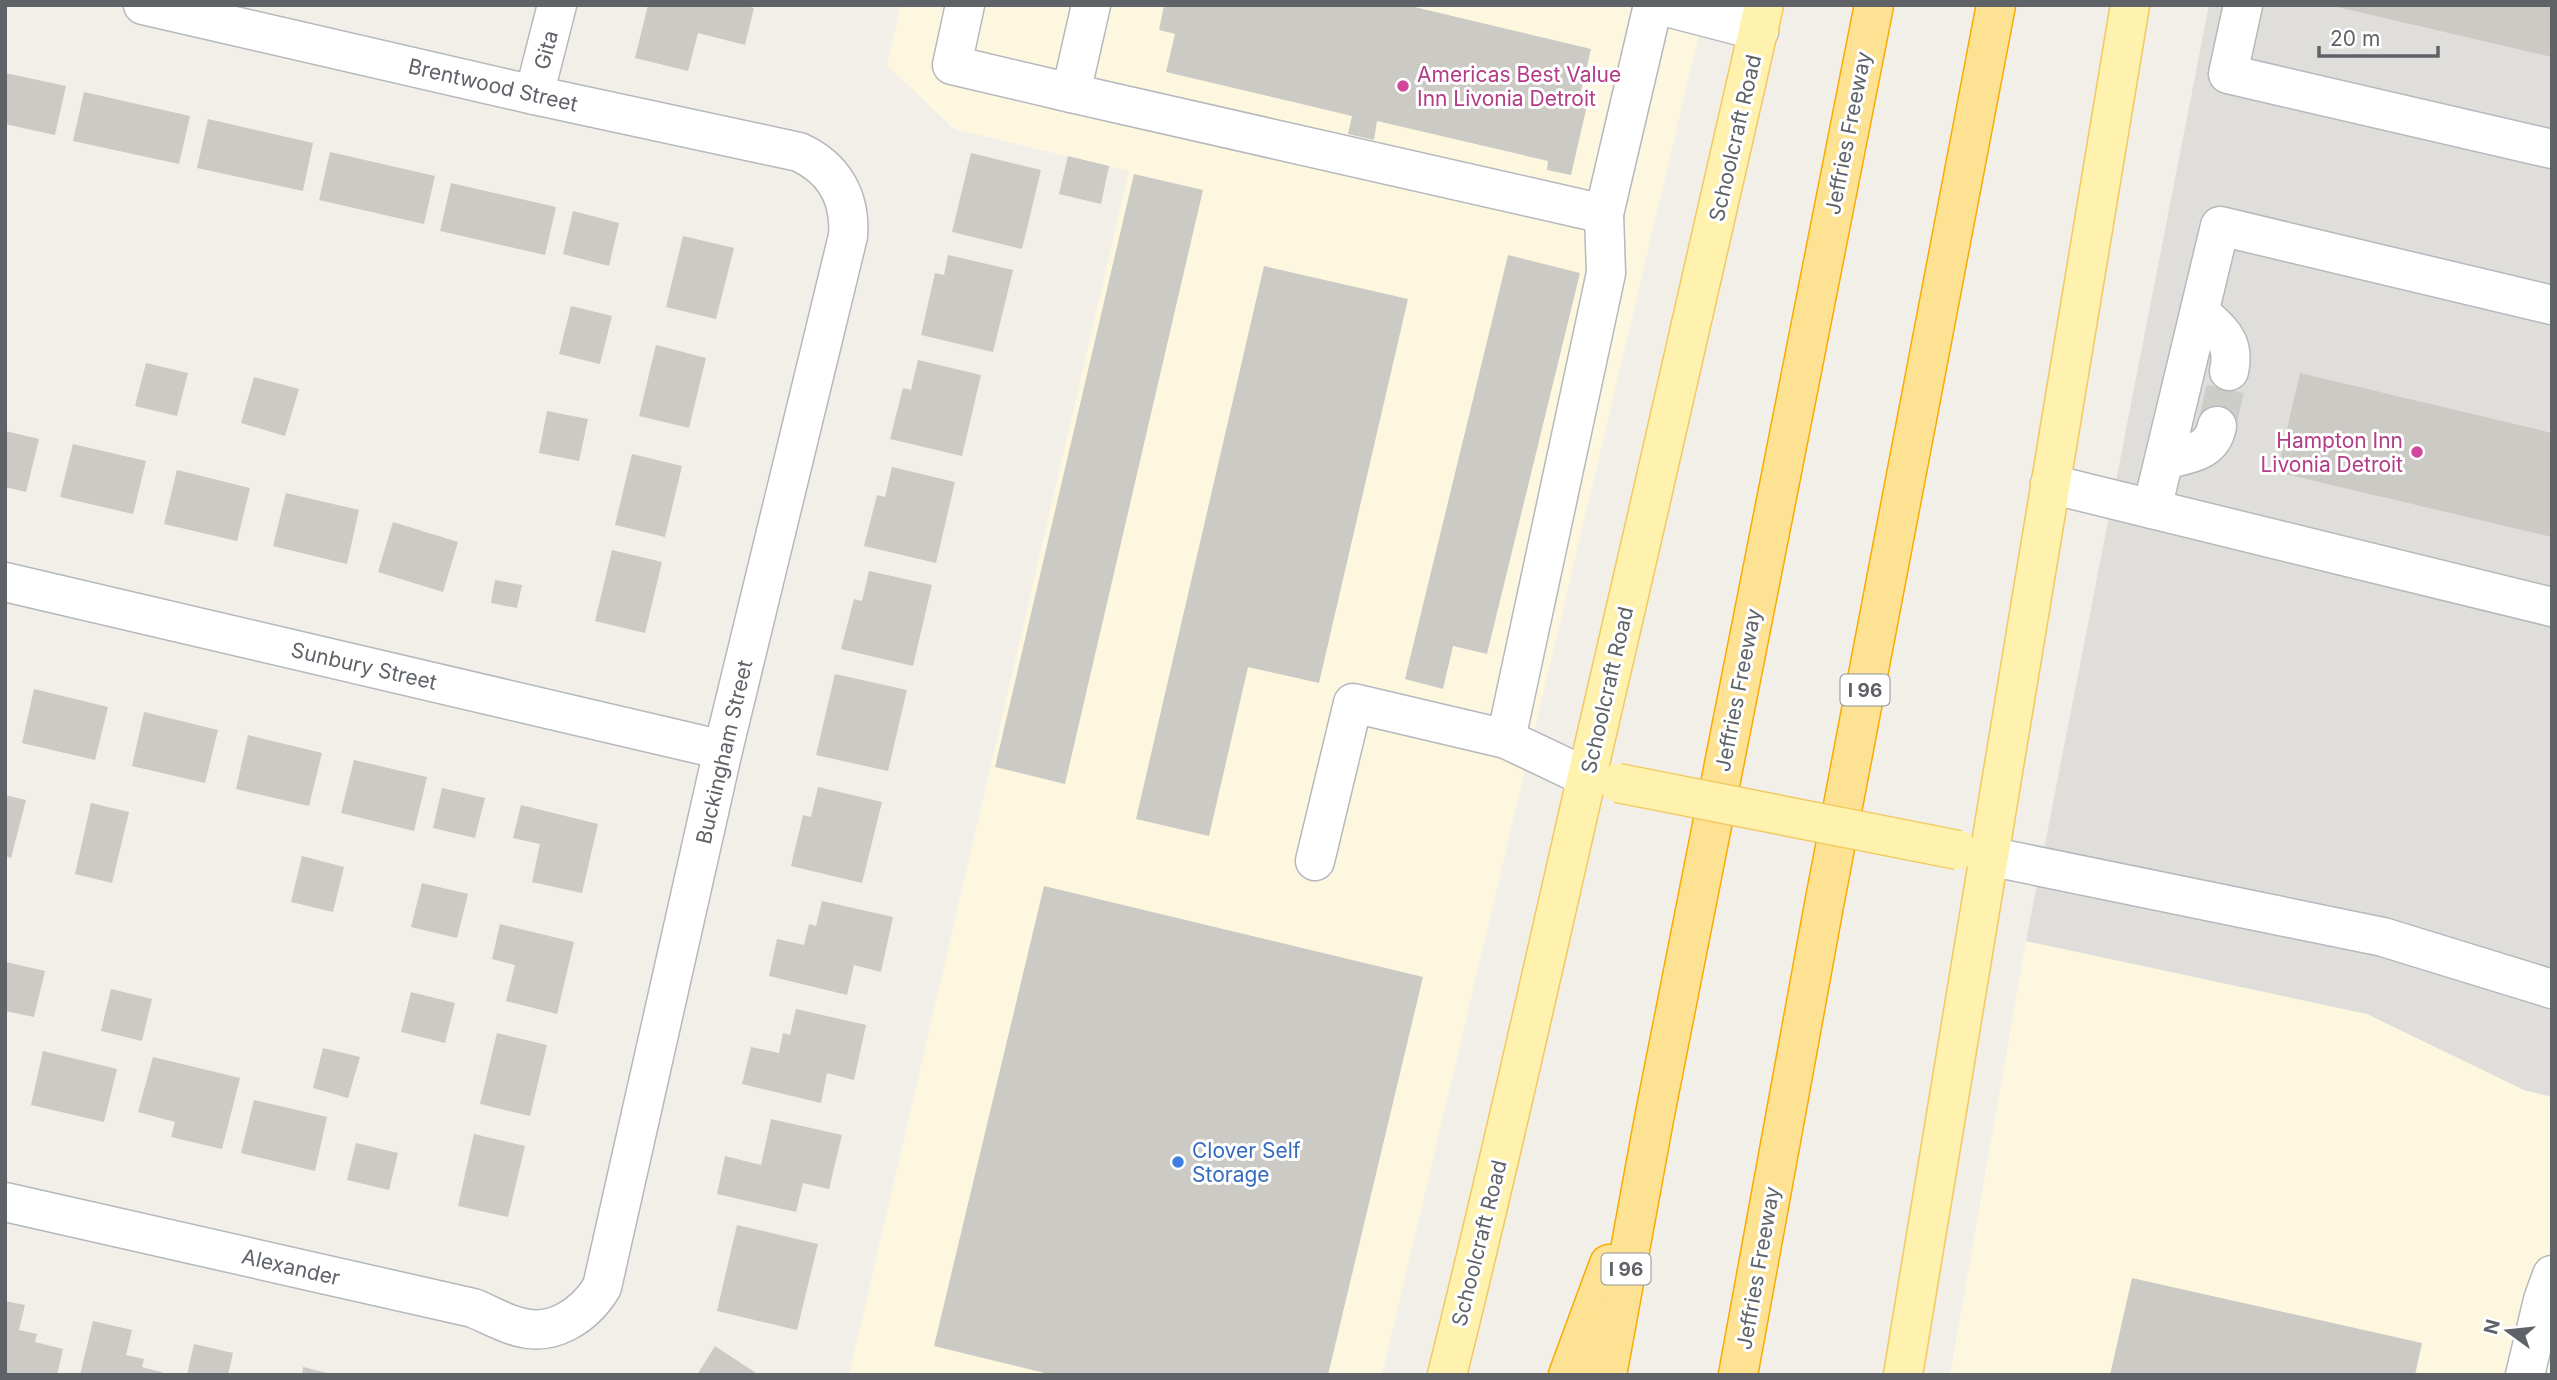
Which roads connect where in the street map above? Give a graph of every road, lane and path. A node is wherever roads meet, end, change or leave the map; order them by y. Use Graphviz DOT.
graph roads {
  1 [pos="143,5"];
  2 [pos="557,5"];
  3 [pos="965,5"];
  4 [pos="1091,5"];
  5 [pos="1653,5"];
  6 [pos="1659,5"];
  7 [pos="1874,5"];
  8 [pos="1996,5"];
  9 [pos="2130,5"];
  10 [pos="2243,5"];
  11 [pos="1761,18"];
  12 [pos="1072,93"];
  13 [pos="534,95"];
  14 [pos="2552,149"];
  15 [pos="835,179"];
  16 [pos="1604,214"];
  17 [pos="2552,304"];
  18 [pos="2200,312"];
  19 [pos="2229,371"];
  20 [pos="2217,426"];
  21 [pos="2164,460"];
  22 [pos="2050,484"];
  23 [pos="2152,509"];
  24 [pos="5,582"];
  25 [pos="2552,607"];
  26 [pos="1506,739"];
  27 [pos="723,750"];
  28 [pos="1602,780"];
  29 [pos="1973,853"];
  30 [pos="1315,861"];
  31 [pos="1824,905"];
  32 [pos="2552,989"];
  33 [pos="1645,1163"];
  34 [pos="5,1202"];
  35 [pos="2552,1275"];
  36 [pos="574,1318"];
  37 [pos="1447,1375"];
  38 [pos="1568,1375"];
  39 [pos="1607,1375"];
  40 [pos="1738,1375"];
  41 [pos="1761,1375"];
  42 [pos="1903,1375"];
  43 [pos="2525,1375"];
  1 -- 13 [label="street, Brentwood Street"];
  2 -- 13 [label="street, Gita"];
  3 -- 12 [label="street"];
  4 -- 12 [label="street"];
  5 -- 16 [label="street"];
  6 -- 11 [label="street"];
  7 -- 33 [label="highway, Jeffries Freeway / I 96"];
  8 -- 31 [label="highway, Jeffries Freeway / I 96"];
  9 -- 22 [label="main road"];
  10 -- 14 [label="street"];
  11 -- 28 [label="main road, Schoolcraft Road"];
  12 -- 16 [label="street"];
  13 -- 15 [label="street, Brentwood Street"];
  15 -- 27 [label="street, Buckingham Street"];
  16 -- 26 [label="street"];
  17 -- 18 [label="street"];
  18 -- 19 [label="street"];
  18 -- 21 [label="street"];
  20 -- 21 [label="street"];
  21 -- 23 [label="street"];
  22 -- 23 [label="street"];
  22 -- 29 [label="main road"];
  23 -- 25 [label="street"];
  24 -- 27 [label="street, Sunbury Street"];
  26 -- 28 [label="street"];
  26 -- 30 [label="street"];
  27 -- 36 [label="street, Buckingham Street"];
  28 -- 29 [label="main road, bridge"];
  28 -- 37 [label="main road, Schoolcraft Road"];
  29 -- 32 [label="street"];
  29 -- 42 [label="main road"];
  31 -- 40 [label="highway, Jeffries Freeway / I 96"];
  31 -- 41 [label="highway"];
  33 -- 38 [label="highway"];
  33 -- 39 [label="highway, Jeffries Freeway / I 96"];
  34 -- 36 [label="street, Alexander"];
  35 -- 43 [label="street"];
}
